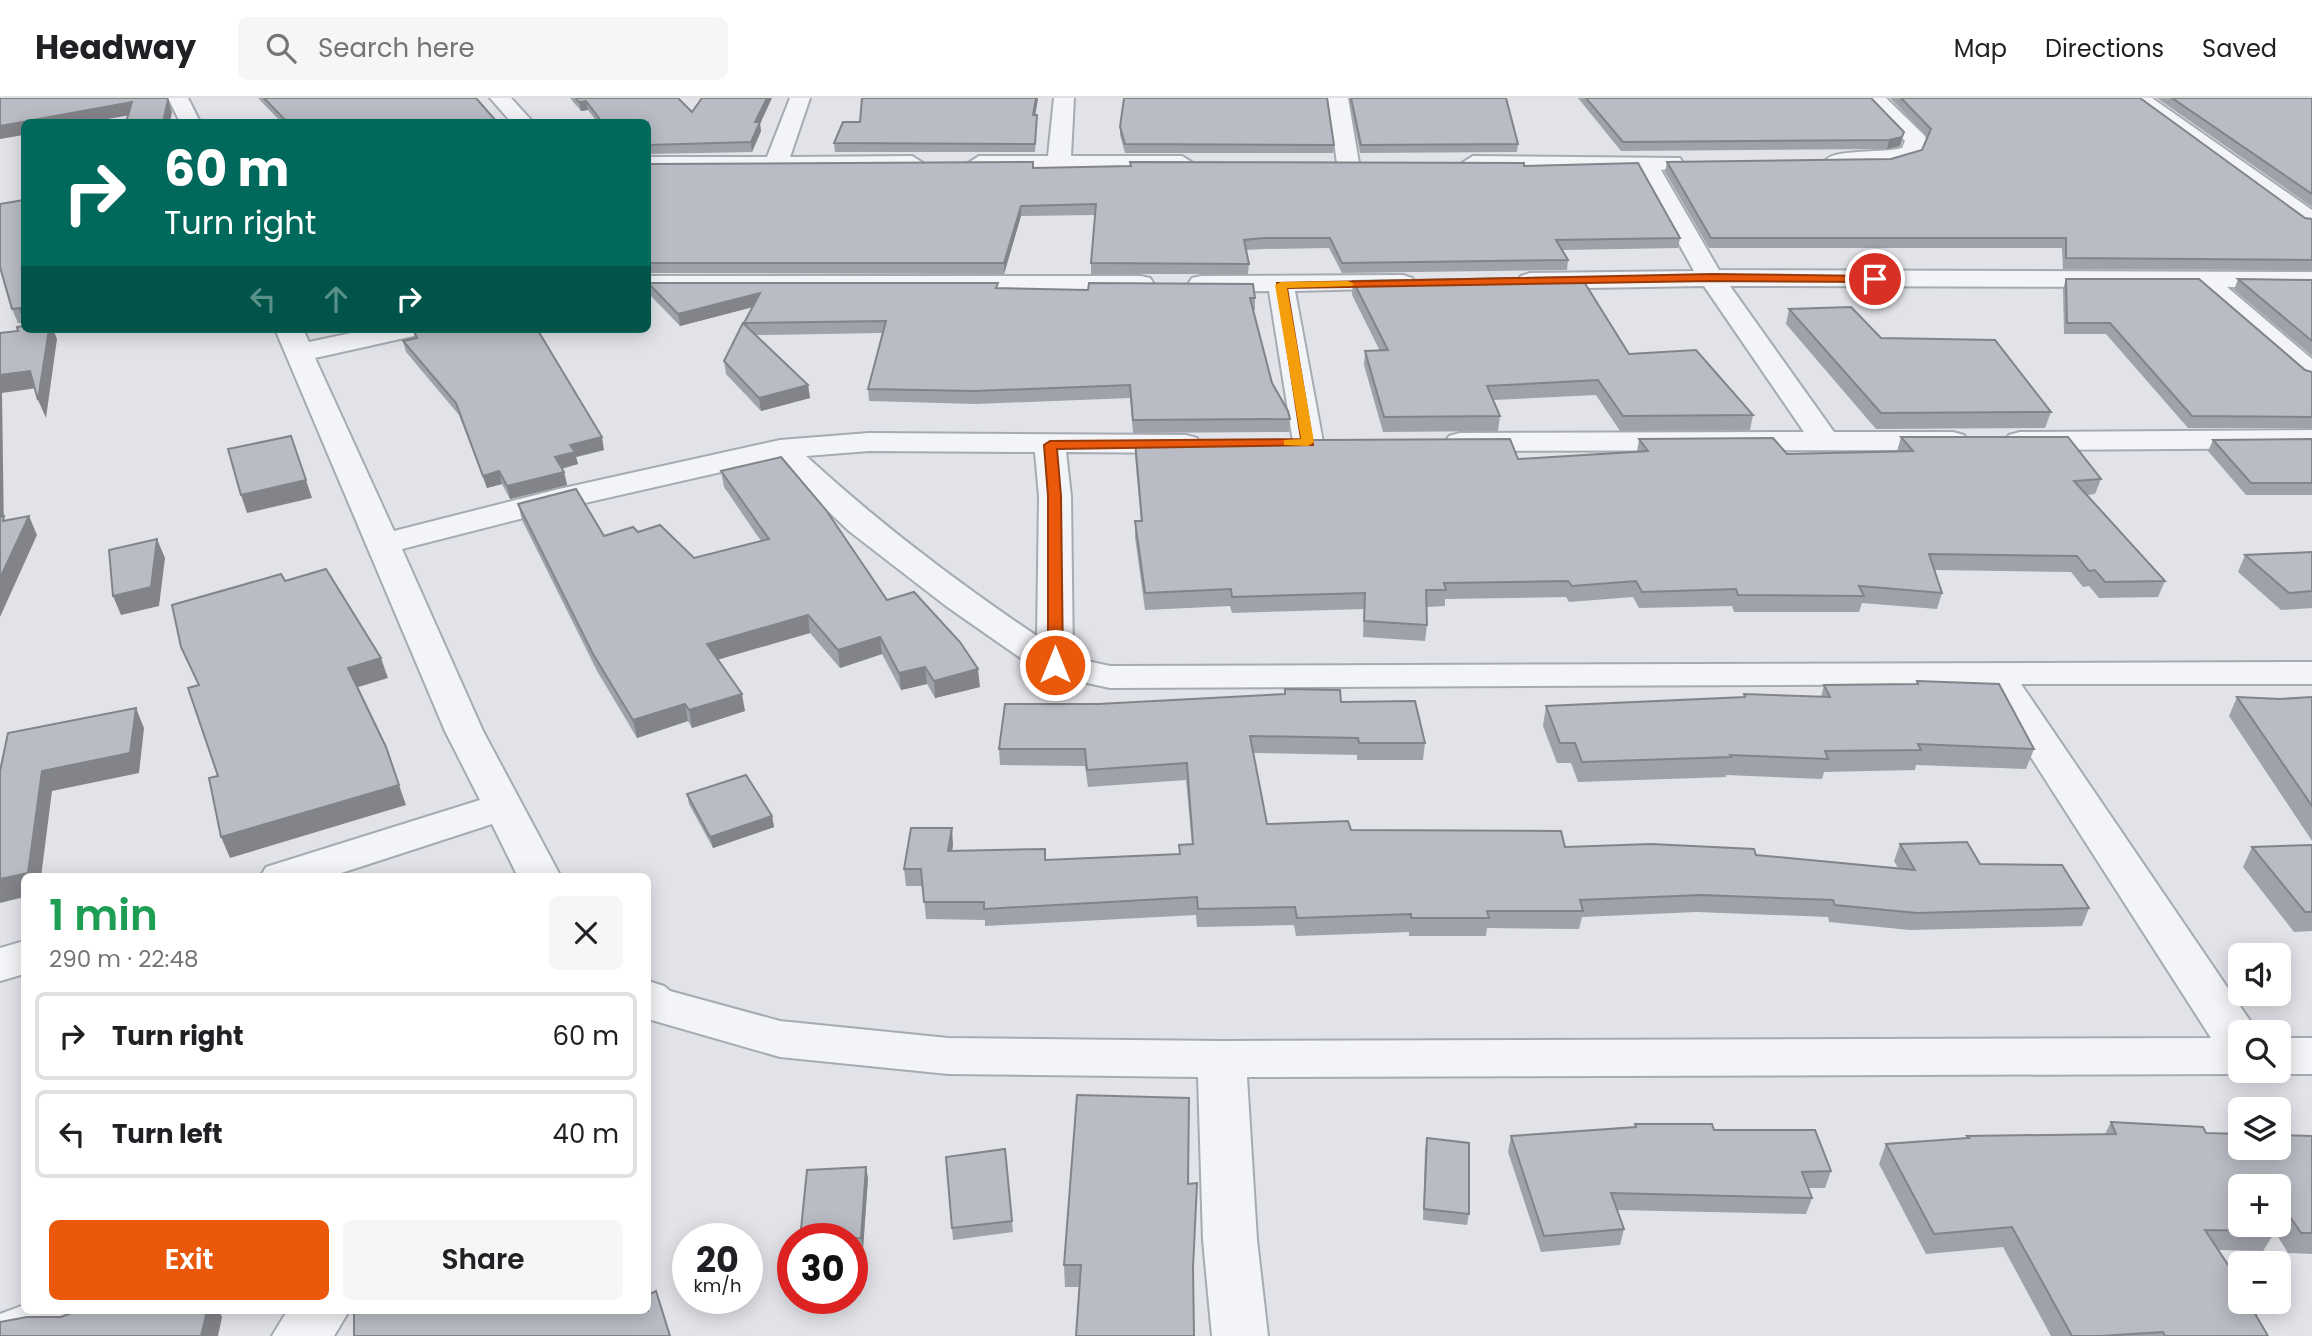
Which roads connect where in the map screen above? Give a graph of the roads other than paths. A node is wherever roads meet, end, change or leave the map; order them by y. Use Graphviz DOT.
graph roads {
  1 [pos="178,98"];
  2 [pos="500,98"];
  3 [pos="800,98"];
  4 [pos="1065,98"];
  5 [pos="1338,98"];
  6 [pos="1874,98"];
  7 [pos="2137,98"];
  8 [pos="188,119"];
  9 [pos="519,119"];
  10 [pos="777,161"];
  11 [pos="1808,161"];
  12 [pos="1059,162"];
  13 [pos="1700,162"];
  14 [pos="1210,163"];
  15 [pos="1321,163"];
  16 [pos="1348,163"];
  17 [pos="1375,163"];
  18 [pos="1457,163"];
  19 [pos="1646,163"];
  20 [pos="651,164"];
  21 [pos="2312,221"];
  22 [pos="1711,278"];
  23 [pos="2312,280"];
  24 [pos="1503,281"];
  25 [pos="1433,282"];
  26 [pos="2205,282"];
  27 [pos="651,284"];
  28 [pos="1281,285"];
  29 [pos="370,333"];
  30 [pos="293,341"];
  31 [pos="2312,373"];
  32 [pos="2312,439"];
  33 [pos="1309,442"];
  34 [pos="1434,442"];
  35 [pos="1826,442"];
  36 [pos="1219,444"];
  37 [pos="1050,445"];
  38 [pos="780,449"];
  39 [pos="383,544"];
  40 [pos="1055,665"];
  41 [pos="1994,673"];
  42 [pos="2312,673"];
  43 [pos="502,807"];
  44 [pos="294,873"];
  45 [pos="538,873"];
  46 [pos="21,958"];
  47 [pos="0,965"];
  48 [pos="651,1005"];
  49 [pos="2228,1026"];
  50 [pos="2228,1056"];
  51 [pos="2291,1056"];
  52 [pos="2312,1056"];
  53 [pos="1222,1059"];
  54 [pos="68,1314"];
  55 [pos="318,1314"];
  56 [pos="9,1336"];
  57 [pos="300,1336"];
  58 [pos="1241,1336"];
  1 -- 8 [label="street"];
  2 -- 9 [label="street"];
  3 -- 10 [label="street"];
  4 -- 12 [label="street"];
  5 -- 16 [label="street"];
  6 -- 11 [label="street"];
  7 -- 21 [label="street"];
  10 -- 12 [label="street"];
  10 -- 20 [label="street"];
  12 -- 14 [label="street"];
  13 -- 19 [label="street"];
  15 -- 16 [label="street"];
  16 -- 17 [label="street"];
  18 -- 19 [label="street"];
  19 -- 22 [label="street"];
  22 -- 24 [label="street"];
  22 -- 26 [label="street"];
  22 -- 35 [label="street"];
  23 -- 26 [label="street"];
  25 -- 28 [label="street"];
  26 -- 31 [label="street"];
  27 -- 28 [label="street"];
  28 -- 33 [label="street"];
  29 -- 30 [label="street"];
  30 -- 39 [label="street"];
  32 -- 35 [label="street"];
  34 -- 35 [label="street"];
  36 -- 37 [label="street"];
  37 -- 38 [label="street"];
  37 -- 40 [label="street"];
  38 -- 39 [label="street"];
  38 -- 40 [label="street"];
  39 -- 43 [label="street"];
  40 -- 41 [label="street"];
  41 -- 42 [label="street"];
  41 -- 49 [label="street"];
  43 -- 44 [label="street"];
  43 -- 45 [label="street"];
  46 -- 47 [label="street"];
  48 -- 53 [label="street"];
  50 -- 53 [label="street"];
  51 -- 52 [label="street"];
  53 -- 58 [label="street"];
  54 -- 56 [label="street"];
  55 -- 57 [label="street"];
}
